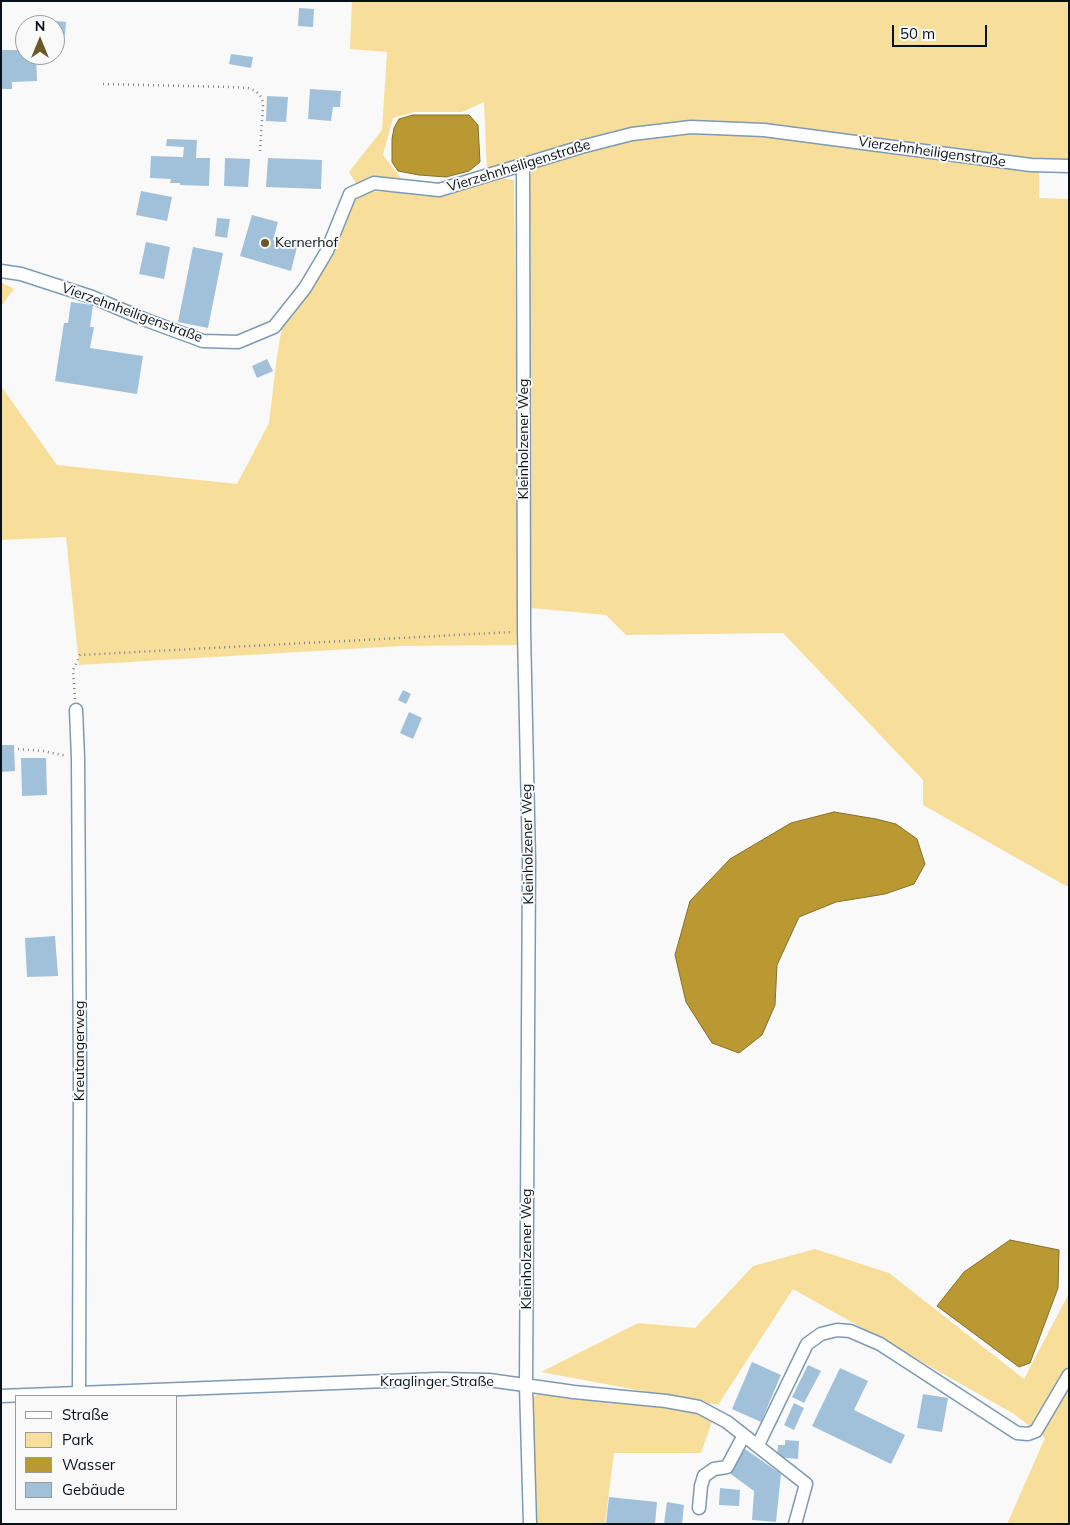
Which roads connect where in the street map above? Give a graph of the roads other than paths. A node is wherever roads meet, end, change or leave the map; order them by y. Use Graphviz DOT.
graph roads {
  1 [pos="523,165"];
  2 [pos="1069,166"];
  3 [pos="1,271"];
  4 [pos="76,710"];
  5 [pos="1069,1376"];
  6 [pos="526,1386"];
  7 [pos="79,1392"];
  8 [pos="15,1395"];
  9 [pos="20,1395"];
  10 [pos="1,1396"];
  11 [pos="744,1435"];
  12 [pos="758,1445"];
  13 [pos="699,1508"];
  14 [pos="530,1524"];
  15 [pos="795,1524"];
  1 -- 2 [label="street, Vierzehnheiligenstraße"];
  1 -- 3 [label="street, Vierzehnheiligenstraße"];
  1 -- 6 [label="street, Kleinholzener Weg"];
  4 -- 7 [label="street, Kreutangerweg"];
  5 -- 12 [label="street"];
  6 -- 7 [label="street, Kraglinger Straße"];
  6 -- 11 [label="street, Kraglinger Straße"];
  6 -- 14 [label="street, Kleinholzener Weg"];
  7 -- 9 [label="street, Kraglinger Straße"];
  8 -- 10 [label="street, Kraglinger Straße"];
  11 -- 12 [label="street, Kraglinger Straße"];
  11 -- 13 [label="street"];
  12 -- 15 [label="street, Kraglinger Straße"];
}
